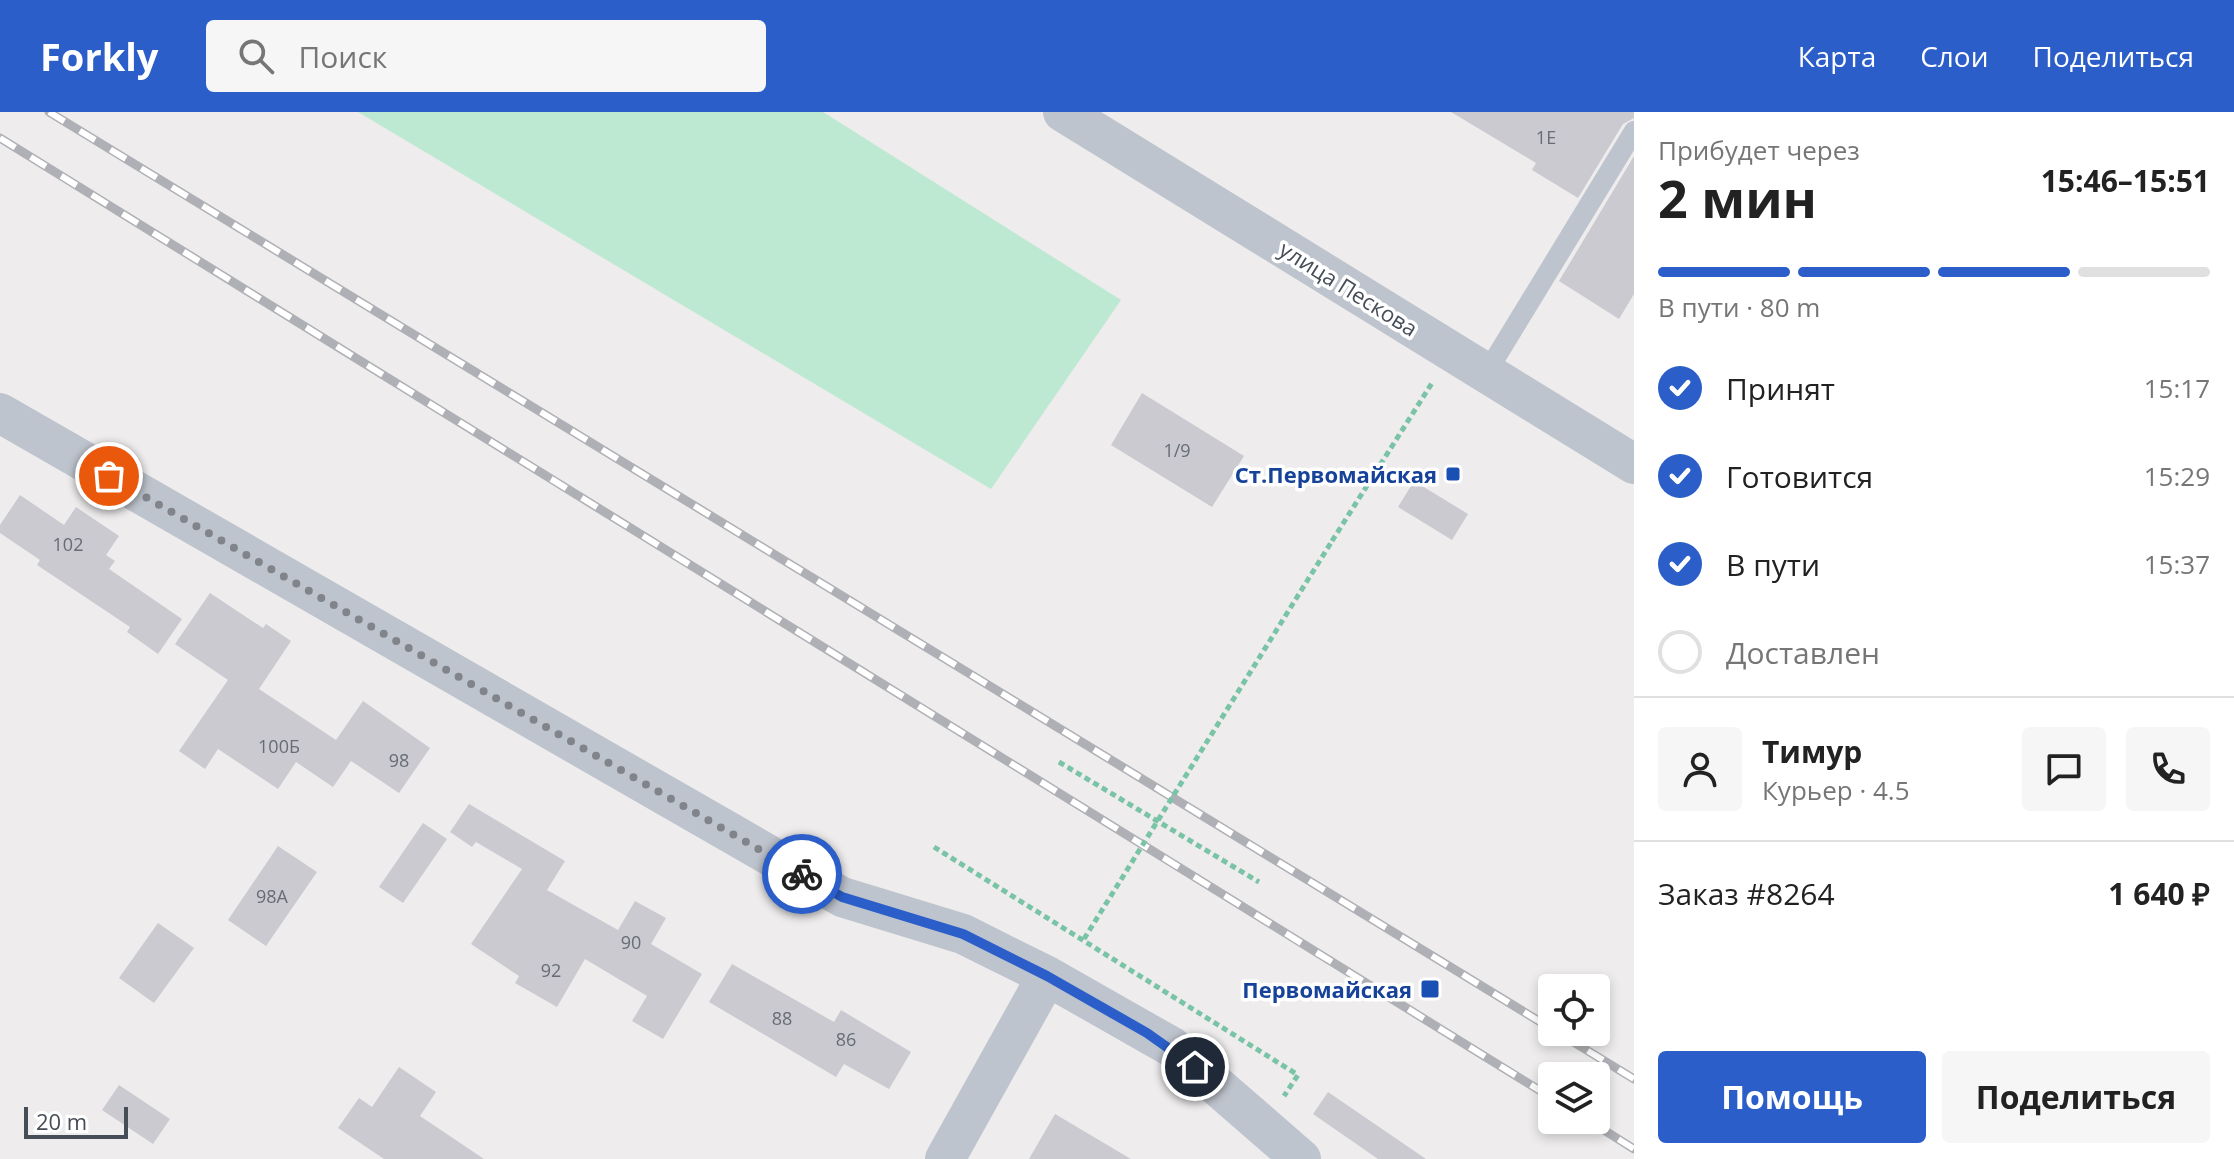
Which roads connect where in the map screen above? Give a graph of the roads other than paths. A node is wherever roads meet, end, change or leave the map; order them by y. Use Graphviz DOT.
graph roads {
  1 [pos="1063,112"];
  2 [pos="1634,131"];
  3 [pos="1487,372"];
  4 [pos="0,413"];
  5 [pos="1634,464"];
  6 [pos="1047,976"];
  7 [pos="945,1159"];
  8 [pos="1301,1159"];
  1 -- 3 [label="street, улица Пескова"];
  2 -- 3 [label="lane"];
  3 -- 5 [label="street, улица Пескова"];
  4 -- 6 [label="street"];
  6 -- 7 [label="street"];
  6 -- 8 [label="street"];
}
